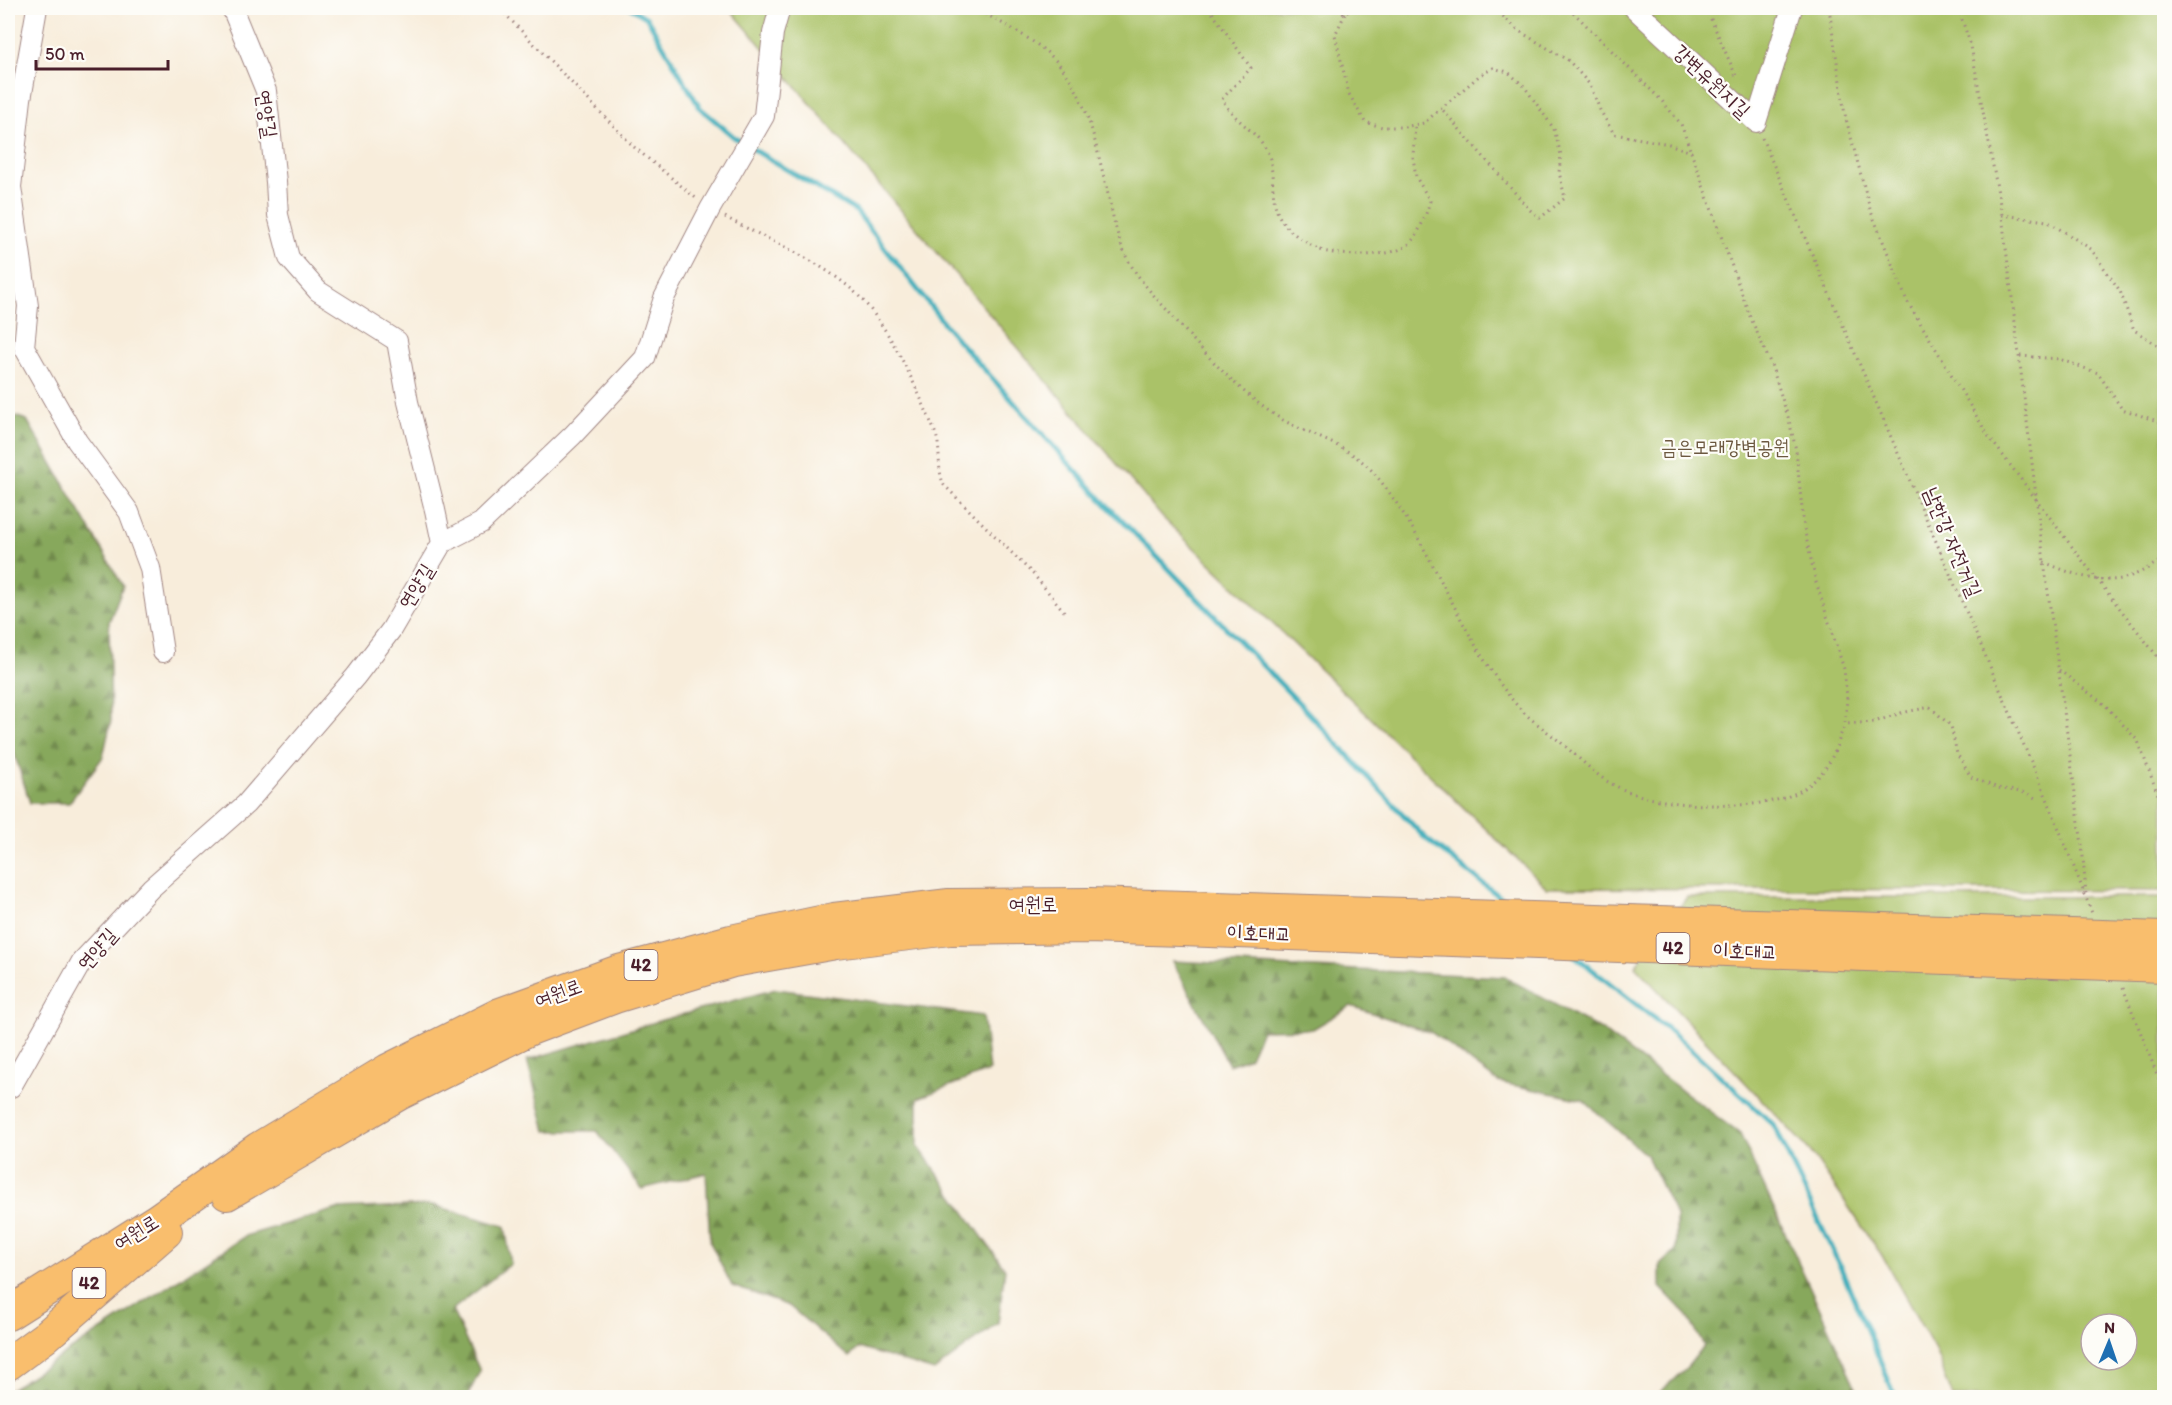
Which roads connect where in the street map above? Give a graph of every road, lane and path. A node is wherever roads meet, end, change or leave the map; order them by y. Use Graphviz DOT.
graph roads {
  1 [pos="38,8"];
  2 [pos="232,8"];
  3 [pos="502,8"];
  4 [pos="780,8"];
  5 [pos="975,8"];
  6 [pos="1209,8"];
  7 [pos="1338,8"];
  8 [pos="1352,8"];
  9 [pos="1494,8"];
  10 [pos="1569,8"];
  11 [pos="1634,8"];
  12 [pos="1707,8"];
  13 [pos="1792,8"];
  14 [pos="1829,8"];
  15 [pos="1958,8"];
  16 [pos="1345,14"];
  17 [pos="1738,80"];
  18 [pos="1441,108"];
  19 [pos="1756,122"];
  20 [pos="1416,125"];
  21 [pos="1691,152"];
  22 [pos="714,202"];
  23 [pos="2002,215"];
  24 [pos="16,343"];
  25 [pos="2164,349"];
  26 [pos="2020,356"];
  27 [pos="2164,422"];
  28 [pos="2037,501"];
  29 [pos="442,543"];
  30 [pos="2164,550"];
  31 [pos="2044,562"];
  32 [pos="2099,580"];
  33 [pos="1066,615"];
  34 [pos="164,652"];
  35 [pos="2164,665"];
  36 [pos="2058,669"];
  37 [pos="1845,724"];
  38 [pos="2037,799"];
  39 [pos="2164,810"];
  40 [pos="2086,898"];
  41 [pos="1183,918"];
  42 [pos="2095,920"];
  43 [pos="2164,938"];
  44 [pos="2164,966"];
  45 [pos="2121,985"];
  46 [pos="8,1088"];
  47 [pos="2164,1092"];
  48 [pos="164,1224"];
  49 [pos="8,1288"];
  50 [pos="8,1314"];
  51 [pos="8,1337"];
  52 [pos="8,1364"];
  1 -- 24 [label="street"];
  2 -- 29 [label="street, 연양길"];
  3 -- 22 [label="path"];
  4 -- 22 [label="street"];
  5 -- 37 [label="path"];
  6 -- 20 [label="path"];
  7 -- 16 [label="path"];
  8 -- 16 [label="path"];
  9 -- 21 [label="path"];
  10 -- 21 [label="path"];
  11 -- 19 [label="street, 강변유원지길"];
  12 -- 17 [label="path"];
  13 -- 19 [label="street, 강변유원지길"];
  14 -- 28 [label="path"];
  15 -- 23 [label="path"];
  16 -- 20 [label="path"];
  18 -- 18 [label="path"];
  18 -- 20 [label="path"];
  19 -- 40 [label="path, 남한강 자전거길"];
  21 -- 37 [label="path"];
  22 -- 29 [label="street"];
  22 -- 33 [label="path"];
  23 -- 25 [label="path"];
  23 -- 26 [label="path"];
  24 -- 34 [label="street"];
  26 -- 27 [label="path"];
  26 -- 28 [label="path"];
  28 -- 31 [label="path"];
  28 -- 32 [label="path"];
  29 -- 46 [label="street, 연양길"];
  30 -- 32 [label="path"];
  31 -- 32 [label="path"];
  31 -- 36 [label="path"];
  32 -- 35 [label="path"];
  36 -- 39 [label="path"];
  36 -- 40 [label="path"];
  37 -- 38 [label="path"];
  40 -- 42 [label="path, 남한강 자전거길"];
  41 -- 43 [label="highway, 이호대교 / 42, bridge"];
  41 -- 44 [label="highway, 이호대교 / 42, bridge"];
  41 -- 48 [label="highway, 여원로 / 42"];
  45 -- 47 [label="path"];
  48 -- 49 [label="highway"];
  48 -- 50 [label="highway, 여원로 / 42"];
  48 -- 51 [label="highway, 여원로 / 42"];
  48 -- 52 [label="highway"];
}
